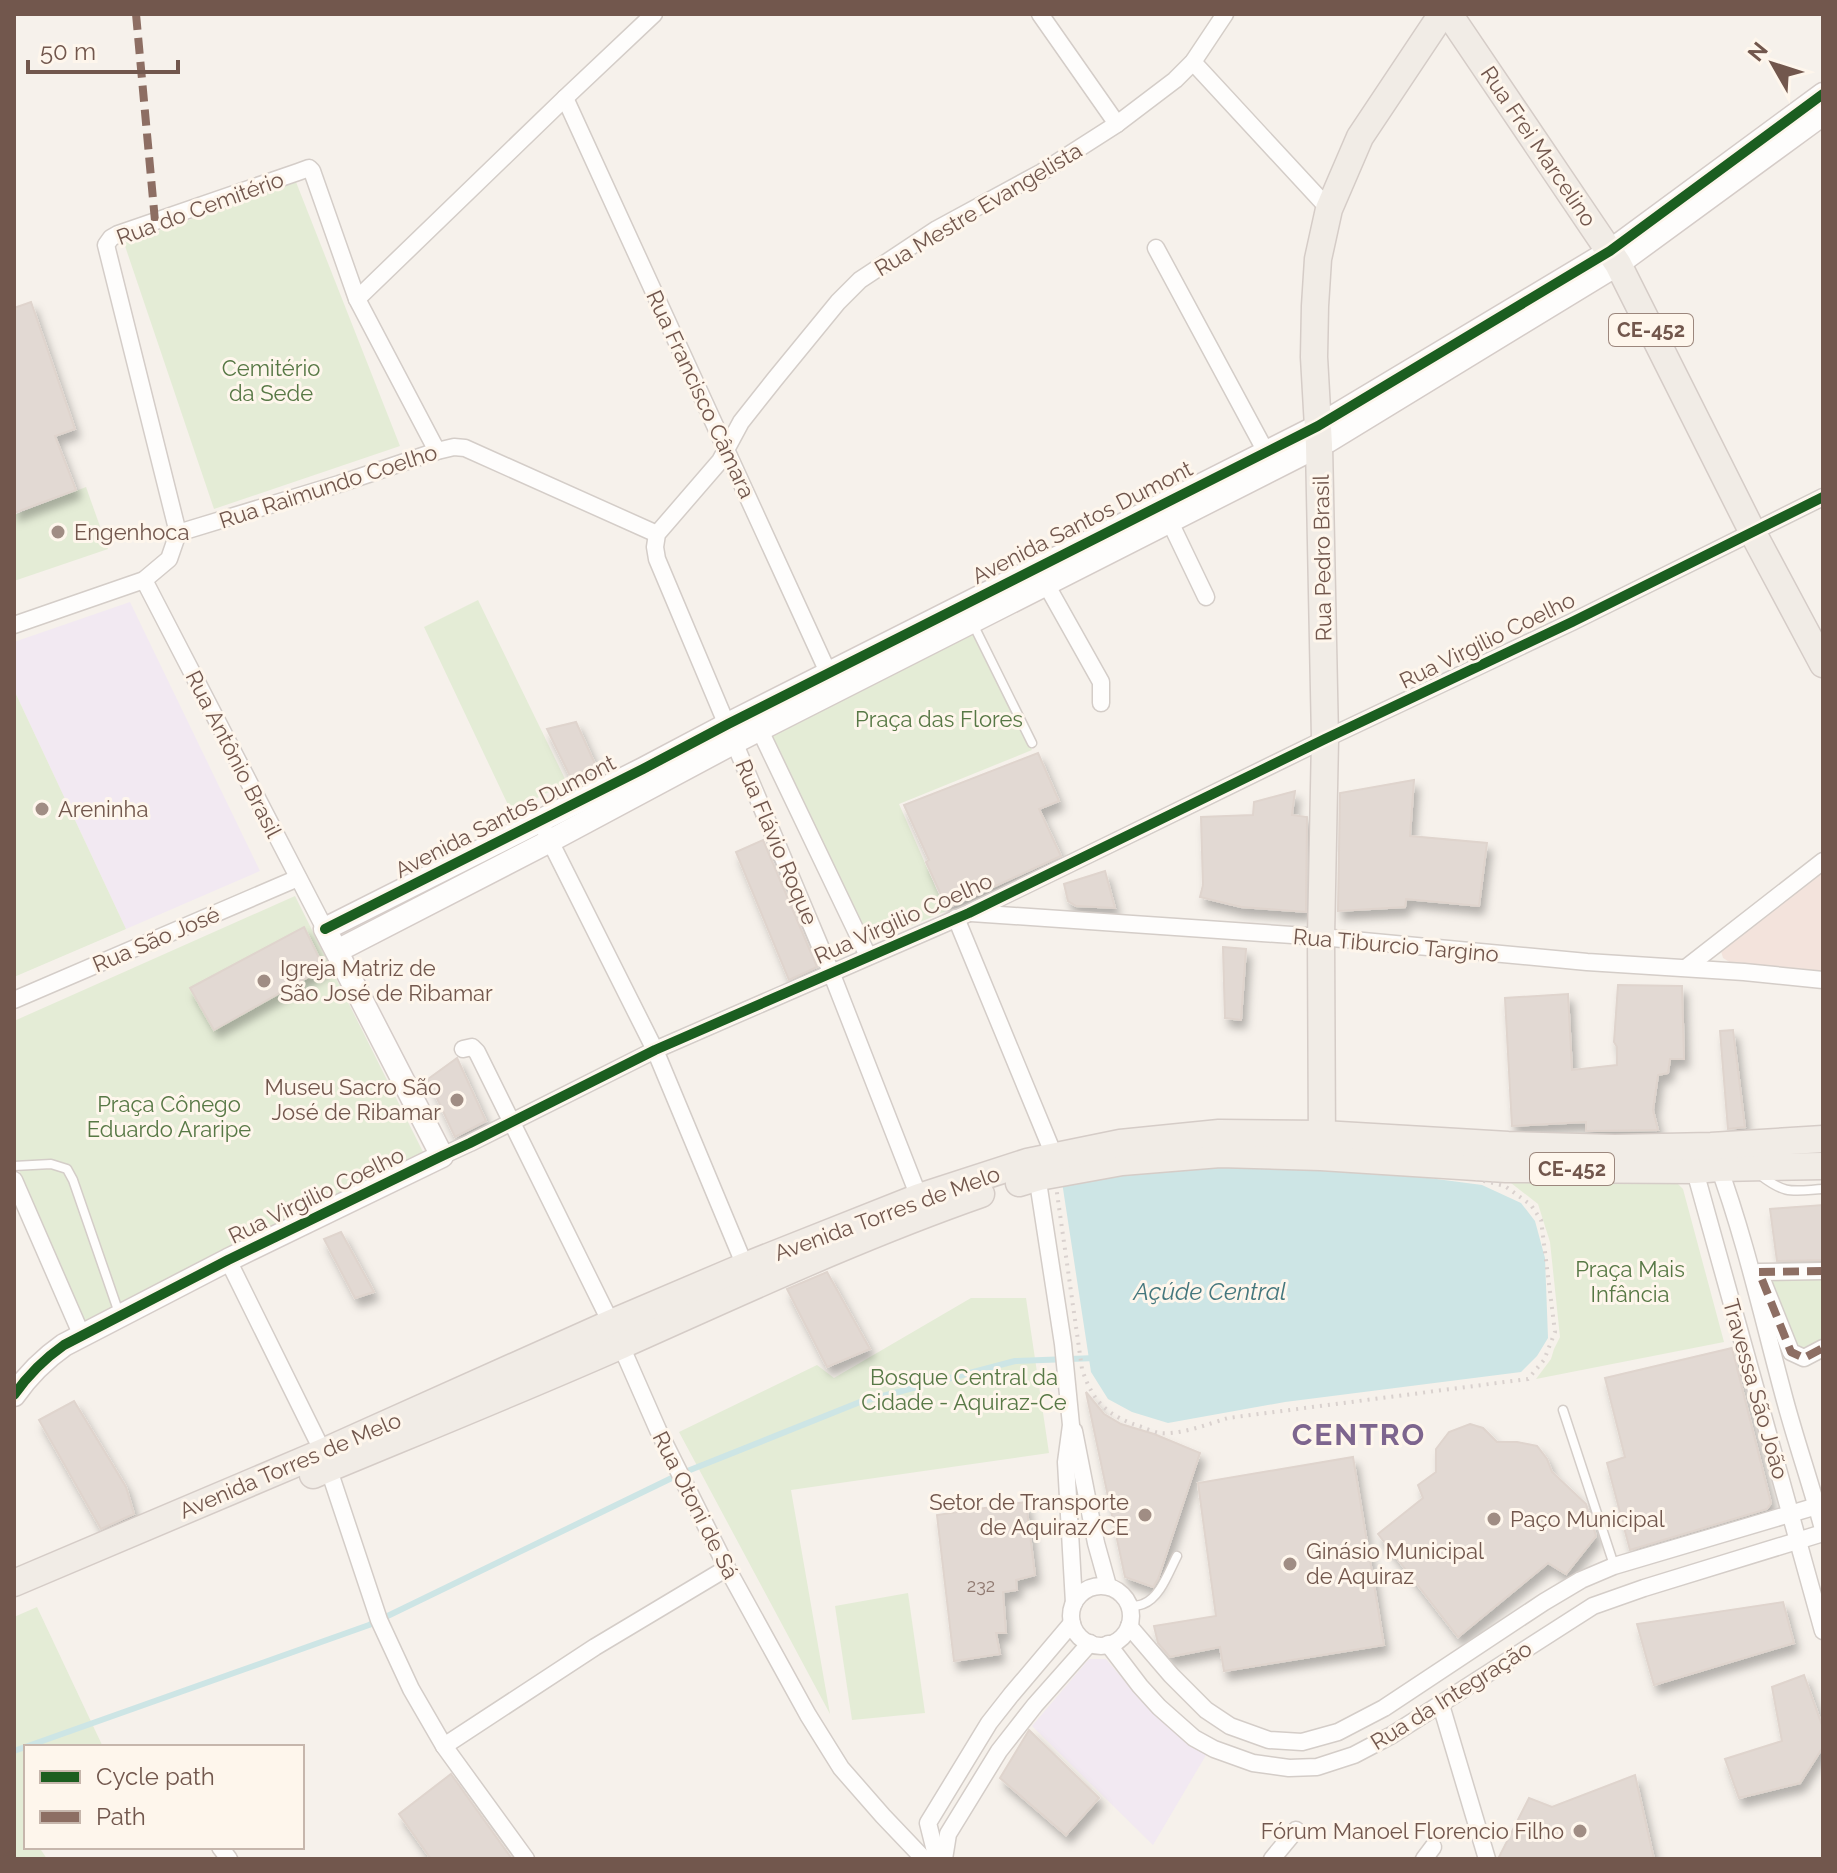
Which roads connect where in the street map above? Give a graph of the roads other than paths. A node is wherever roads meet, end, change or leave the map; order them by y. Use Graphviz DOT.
graph roads {
  1 [pos="654,14"];
  2 [pos="1040,14"];
  3 [pos="1225,14"];
  4 [pos="1442,14"];
  5 [pos="1449,14"];
  6 [pos="1193,62"];
  7 [pos="1823,94"];
  8 [pos="565,98"];
  9 [pos="1823,114"];
  10 [pos="1117,124"];
  11 [pos="1329,209"];
  12 [pos="1156,248"];
  13 [pos="1614,257"];
  14 [pos="357,299"];
  15 [pos="1318,436"];
  16 [pos="727,449"];
  17 [pos="437,451"];
  18 [pos="1266,452"];
  19 [pos="1823,497"];
  20 [pos="1170,522"];
  21 [pos="178,533"];
  22 [pos="1753,533"];
  23 [pos="657,534"];
  24 [pos="144,580"];
  25 [pos="1046,584"];
  26 [pos="1206,597"];
  27 [pos="972,621"];
  28 [pos="14,625"];
  29 [pos="1823,664"];
  30 [pos="832,682"];
  31 [pos="1101,703"];
  32 [pos="755,721"];
  33 [pos="731,733"];
  34 [pos="1325,739"];
  35 [pos="1032,743"];
  36 [pos="545,831"];
  37 [pos="1823,861"];
  38 [pos="430,876"];
  39 [pos="298,878"];
  40 [pos="441,896"];
  41 [pos="963,916"];
  42 [pos="325,929"];
  43 [pos="1321,937"];
  44 [pos="337,951"];
  45 [pos="868,956"];
  46 [pos="1687,967"];
  47 [pos="831,972"];
  48 [pos="1823,980"];
  49 [pos="14,1000"];
  50 [pos="463,1049"];
  51 [pos="655,1050"];
  52 [pos="513,1122"];
  53 [pos="1823,1139"];
  54 [pos="1322,1146"];
  55 [pos="442,1156"];
  56 [pos="1711,1159"];
  57 [pos="14,1166"];
  58 [pos="1045,1166"];
  59 [pos="1823,1166"];
  60 [pos="14,1180"];
  61 [pos="1823,1189"];
  62 [pos="919,1197"];
  63 [pos="228,1260"];
  64 [pos="745,1266"];
  65 [pos="1823,1271"];
  66 [pos="120,1316"];
  67 [pos="616,1334"];
  68 [pos="82,1336"];
  69 [pos="1823,1348"];
  70 [pos="14,1395"];
  71 [pos="1563,1410"];
  72 [pos="1071,1425"];
  73 [pos="326,1460"];
  74 [pos="1817,1506"];
  75 [pos="1790,1514"];
  76 [pos="1823,1531"];
  77 [pos="1798,1540"];
  78 [pos="1177,1556"];
  79 [pos="1614,1566"];
  80 [pos="727,1568"];
  81 [pos="14,1583"];
  82 [pos="1108,1586"];
  83 [pos="14,1598"];
  84 [pos="1074,1603"];
  85 [pos="1129,1606"];
  86 [pos="1072,1623"];
  87 [pos="1129,1626"];
  88 [pos="1823,1631"];
  89 [pos="1090,1643"];
  90 [pos="1108,1644"];
  91 [pos="1441,1705"];
  92 [pos="444,1746"];
  93 [pos="1296,1830"];
  94 [pos="526,1859"];
  95 [pos="924,1859"];
  96 [pos="937,1859"];
  97 [pos="944,1859"];
  98 [pos="1272,1859"];
  99 [pos="1487,1859"];
  1 -- 8 [label="street"];
  2 -- 10 [label="street"];
  3 -- 6 [label="street, Rua Mestre Evangelista"];
  4 -- 11 [label="main road, Rua Pedro Brasil"];
  5 -- 13 [label="main road, Rua Frei Marcelino / CE-452"];
  6 -- 10 [label="street, Rua Mestre Evangelista"];
  6 -- 11 [label="street"];
  7 -- 13 [label="street, Avenida Santos Dumont"];
  8 -- 14 [label="street"];
  8 -- 16 [label="street, Rua Francisco Câmara"];
  9 -- 13 [label="street, Avenida Santos Dumont"];
  10 -- 16 [label="street, Rua Mestre Evangelista"];
  11 -- 15 [label="main road, Rua Pedro Brasil"];
  12 -- 18 [label="street"];
  13 -- 15 [label="street, Avenida Santos Dumont"];
  13 -- 22 [label="main road, Rua Frei Marcelino / CE-452"];
  14 -- 17 [label="street, Rua do Cemitério"];
  14 -- 21 [label="street, Rua do Cemitério"];
  15 -- 18 [label="street, Avenida Santos Dumont"];
  15 -- 20 [label="street, Avenida Santos Dumont"];
  15 -- 34 [label="main road, Rua Pedro Brasil"];
  16 -- 23 [label="street, Rua Mestre Evangelista"];
  16 -- 30 [label="street, Rua Francisco Câmara"];
  17 -- 21 [label="street, Rua Raimundo Coelho"];
  17 -- 23 [label="street, Rua Raimundo Coelho"];
  18 -- 30 [label="street, Avenida Santos Dumont"];
  19 -- 22 [label="street, Rua Virgilio Coelho"];
  20 -- 25 [label="street, Avenida Santos Dumont"];
  20 -- 26 [label="street"];
  21 -- 24 [label="street"];
  22 -- 29 [label="main road, Rua Frei Marcelino / CE-452"];
  22 -- 34 [label="street, Rua Virgilio Coelho"];
  23 -- 33 [label="street, Rua Flávio Roque"];
  24 -- 28 [label="street"];
  24 -- 39 [label="street, Rua Antônio Brasil"];
  25 -- 27 [label="street, Avenida Santos Dumont"];
  25 -- 31 [label="street"];
  27 -- 30 [label="street, Avenida Santos Dumont"];
  27 -- 35 [label="lane"];
  30 -- 32 [label="street, Avenida Santos Dumont"];
  32 -- 33 [label="street, Avenida Santos Dumont"];
  32 -- 45 [label="street, Rua Flávio Roque"];
  33 -- 36 [label="street, Avenida Santos Dumont"];
  33 -- 47 [label="street, Rua Flávio Roque"];
  34 -- 41 [label="street, Rua Virgilio Coelho"];
  34 -- 43 [label="main road, Rua Pedro Brasil"];
  36 -- 38 [label="street, Avenida Santos Dumont"];
  36 -- 40 [label="street, Avenida Santos Dumont"];
  36 -- 51 [label="street"];
  37 -- 46 [label="street"];
  38 -- 40 [label="street"];
  38 -- 42 [label="street, Avenida Santos Dumont"];
  39 -- 42 [label="street, Rua Antônio Brasil"];
  39 -- 49 [label="street, Rua São José"];
  40 -- 44 [label="street, Avenida Santos Dumont"];
  41 -- 43 [label="street, Rua Tiburcio Targino"];
  41 -- 45 [label="street, Rua Virgilio Coelho"];
  41 -- 58 [label="street"];
  42 -- 44 [label="street"];
  43 -- 46 [label="street, Rua Tiburcio Targino"];
  43 -- 54 [label="main road, Rua Pedro Brasil"];
  44 -- 55 [label="street"];
  45 -- 47 [label="street, Rua Virgilio Coelho"];
  46 -- 48 [label="street, Rua Tiburcio Targino"];
  47 -- 51 [label="street, Rua Virgilio Coelho"];
  47 -- 62 [label="street, Rua Flávio Roque"];
  50 -- 52 [label="street, Rua Otoni de Sá"];
  51 -- 52 [label="street, Rua Virgilio Coelho"];
  51 -- 64 [label="street"];
  52 -- 55 [label="street, Rua Virgilio Coelho"];
  52 -- 67 [label="street, Rua Otoni de Sá"];
  53 -- 56 [label="main road, Avenida Torres de Melo"];
  54 -- 56 [label="main road, Avenida Torres de Melo"];
  54 -- 58 [label="main road, Avenida Torres de Melo"];
  55 -- 63 [label="street, Rua Virgilio Coelho"];
  56 -- 59 [label="main road, Avenida Torres de Melo"];
  56 -- 61 [label="lane"];
  56 -- 74 [label="street, Travessa São João"];
  56 -- 75 [label="street, Travessa São João"];
  57 -- 66 [label="lane"];
  58 -- 62 [label="main road, Avenida Torres de Melo"];
  58 -- 67 [label="main road, Avenida Torres de Melo"];
  58 -- 72 [label="street"];
  60 -- 68 [label="street"];
  62 -- 64 [label="main road, Avenida Torres de Melo"];
  63 -- 66 [label="street, Rua Virgilio Coelho"];
  63 -- 73 [label="street"];
  64 -- 67 [label="main road, Avenida Torres de Melo"];
  65 -- 69 [label="street"];
  66 -- 68 [label="street, Rua Virgilio Coelho"];
  67 -- 73 [label="main road, Avenida Torres de Melo"];
  67 -- 80 [label="street, Rua Otoni de Sá"];
  68 -- 70 [label="street, Rua Virgilio Coelho"];
  71 -- 79 [label="lane"];
  72 -- 82 [label="street"];
  72 -- 84 [label="street"];
  73 -- 81 [label="main road, Avenida Torres de Melo"];
  73 -- 83 [label="main road, Avenida Torres de Melo"];
  73 -- 92 [label="street"];
  74 -- 75 [label="street, Rua da Integração"];
  74 -- 76 [label="street, Travessa São João"];
  75 -- 77 [label="street, Travessa São João"];
  75 -- 79 [label="street, Rua da Integração"];
  76 -- 77 [label="street, Rua da Integração"];
  77 -- 88 [label="street, Travessa São João"];
  77 -- 91 [label="street, Rua da Integração"];
  78 -- 85 [label="lane"];
  79 -- 87 [label="street, Rua da Integração"];
  80 -- 92 [label="street"];
  80 -- 95 [label="street, Rua Otoni de Sá"];
  82 -- 84 [label="street"];
  82 -- 85 [label="street"];
  84 -- 86 [label="street"];
  85 -- 87 [label="street"];
  86 -- 89 [label="street"];
  86 -- 96 [label="street"];
  87 -- 90 [label="street"];
  89 -- 90 [label="street"];
  89 -- 97 [label="street"];
  90 -- 91 [label="street, Rua da Integração"];
  91 -- 99 [label="street"];
  92 -- 94 [label="street"];
  93 -- 98 [label="street"];
}
